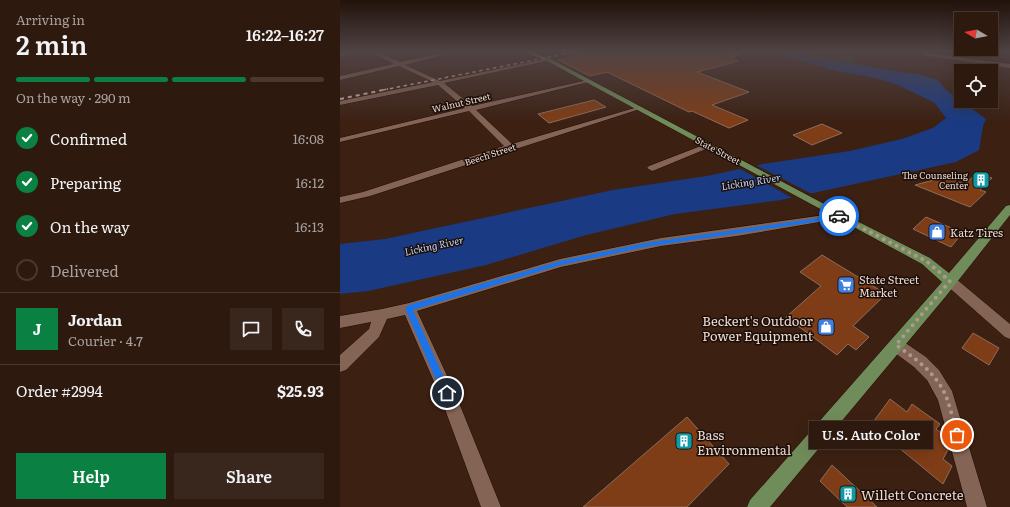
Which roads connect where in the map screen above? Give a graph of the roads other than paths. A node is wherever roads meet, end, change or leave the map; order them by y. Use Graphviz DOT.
graph roads {
  1 [pos="354,75"];
  2 [pos="424,75"];
  3 [pos="448,75"];
  4 [pos="480,75"];
  5 [pos="575,75"];
  6 [pos="340,78"];
  7 [pos="432,78"];
  8 [pos="586,81"];
  9 [pos="440,83"];
  10 [pos="340,96"];
  11 [pos="340,103"];
  12 [pos="640,108"];
  13 [pos="471,109"];
  14 [pos="340,140"];
  15 [pos="709,146"];
  16 [pos="510,148"];
  17 [pos="652,168"];
  18 [pos="340,200"];
  19 [pos="1010,208"];
  20 [pos="839,216"];
  21 [pos="950,281"];
  22 [pos="409,308"];
  23 [pos="382,315"];
  24 [pos="340,322"];
  25 [pos="1010,333"];
  26 [pos="896,345"];
  27 [pos="340,365"];
  28 [pos="491,507"];
  29 [pos="757,507"];
  30 [pos="977,507"];
  1 -- 6 [label="street"];
  2 -- 7 [label="street"];
  3 -- 7 [label="street"];
  4 -- 9 [label="street"];
  5 -- 8 [label="main road, State Street"];
  7 -- 9 [label="street"];
  7 -- 10 [label="street"];
  8 -- 12 [label="main road, State Street"];
  8 -- 13 [label="street, Walnut Street"];
  9 -- 11 [label="street"];
  9 -- 13 [label="street"];
  12 -- 15 [label="main road, State Street"];
  12 -- 16 [label="street, Beech Street"];
  13 -- 14 [label="street, Walnut Street"];
  13 -- 16 [label="street"];
  15 -- 17 [label="street"];
  15 -- 20 [label="main road, State Street"];
  16 -- 18 [label="street, Beech Street"];
  19 -- 21 [label="main road"];
  20 -- 21 [label="main road, State Street"];
  20 -- 22 [label="street"];
  21 -- 25 [label="street"];
  21 -- 26 [label="main road"];
  22 -- 23 [label="street"];
  22 -- 28 [label="street"];
  23 -- 24 [label="street"];
  23 -- 27 [label="street"];
  26 -- 29 [label="main road"];
  26 -- 30 [label="street"];
}
